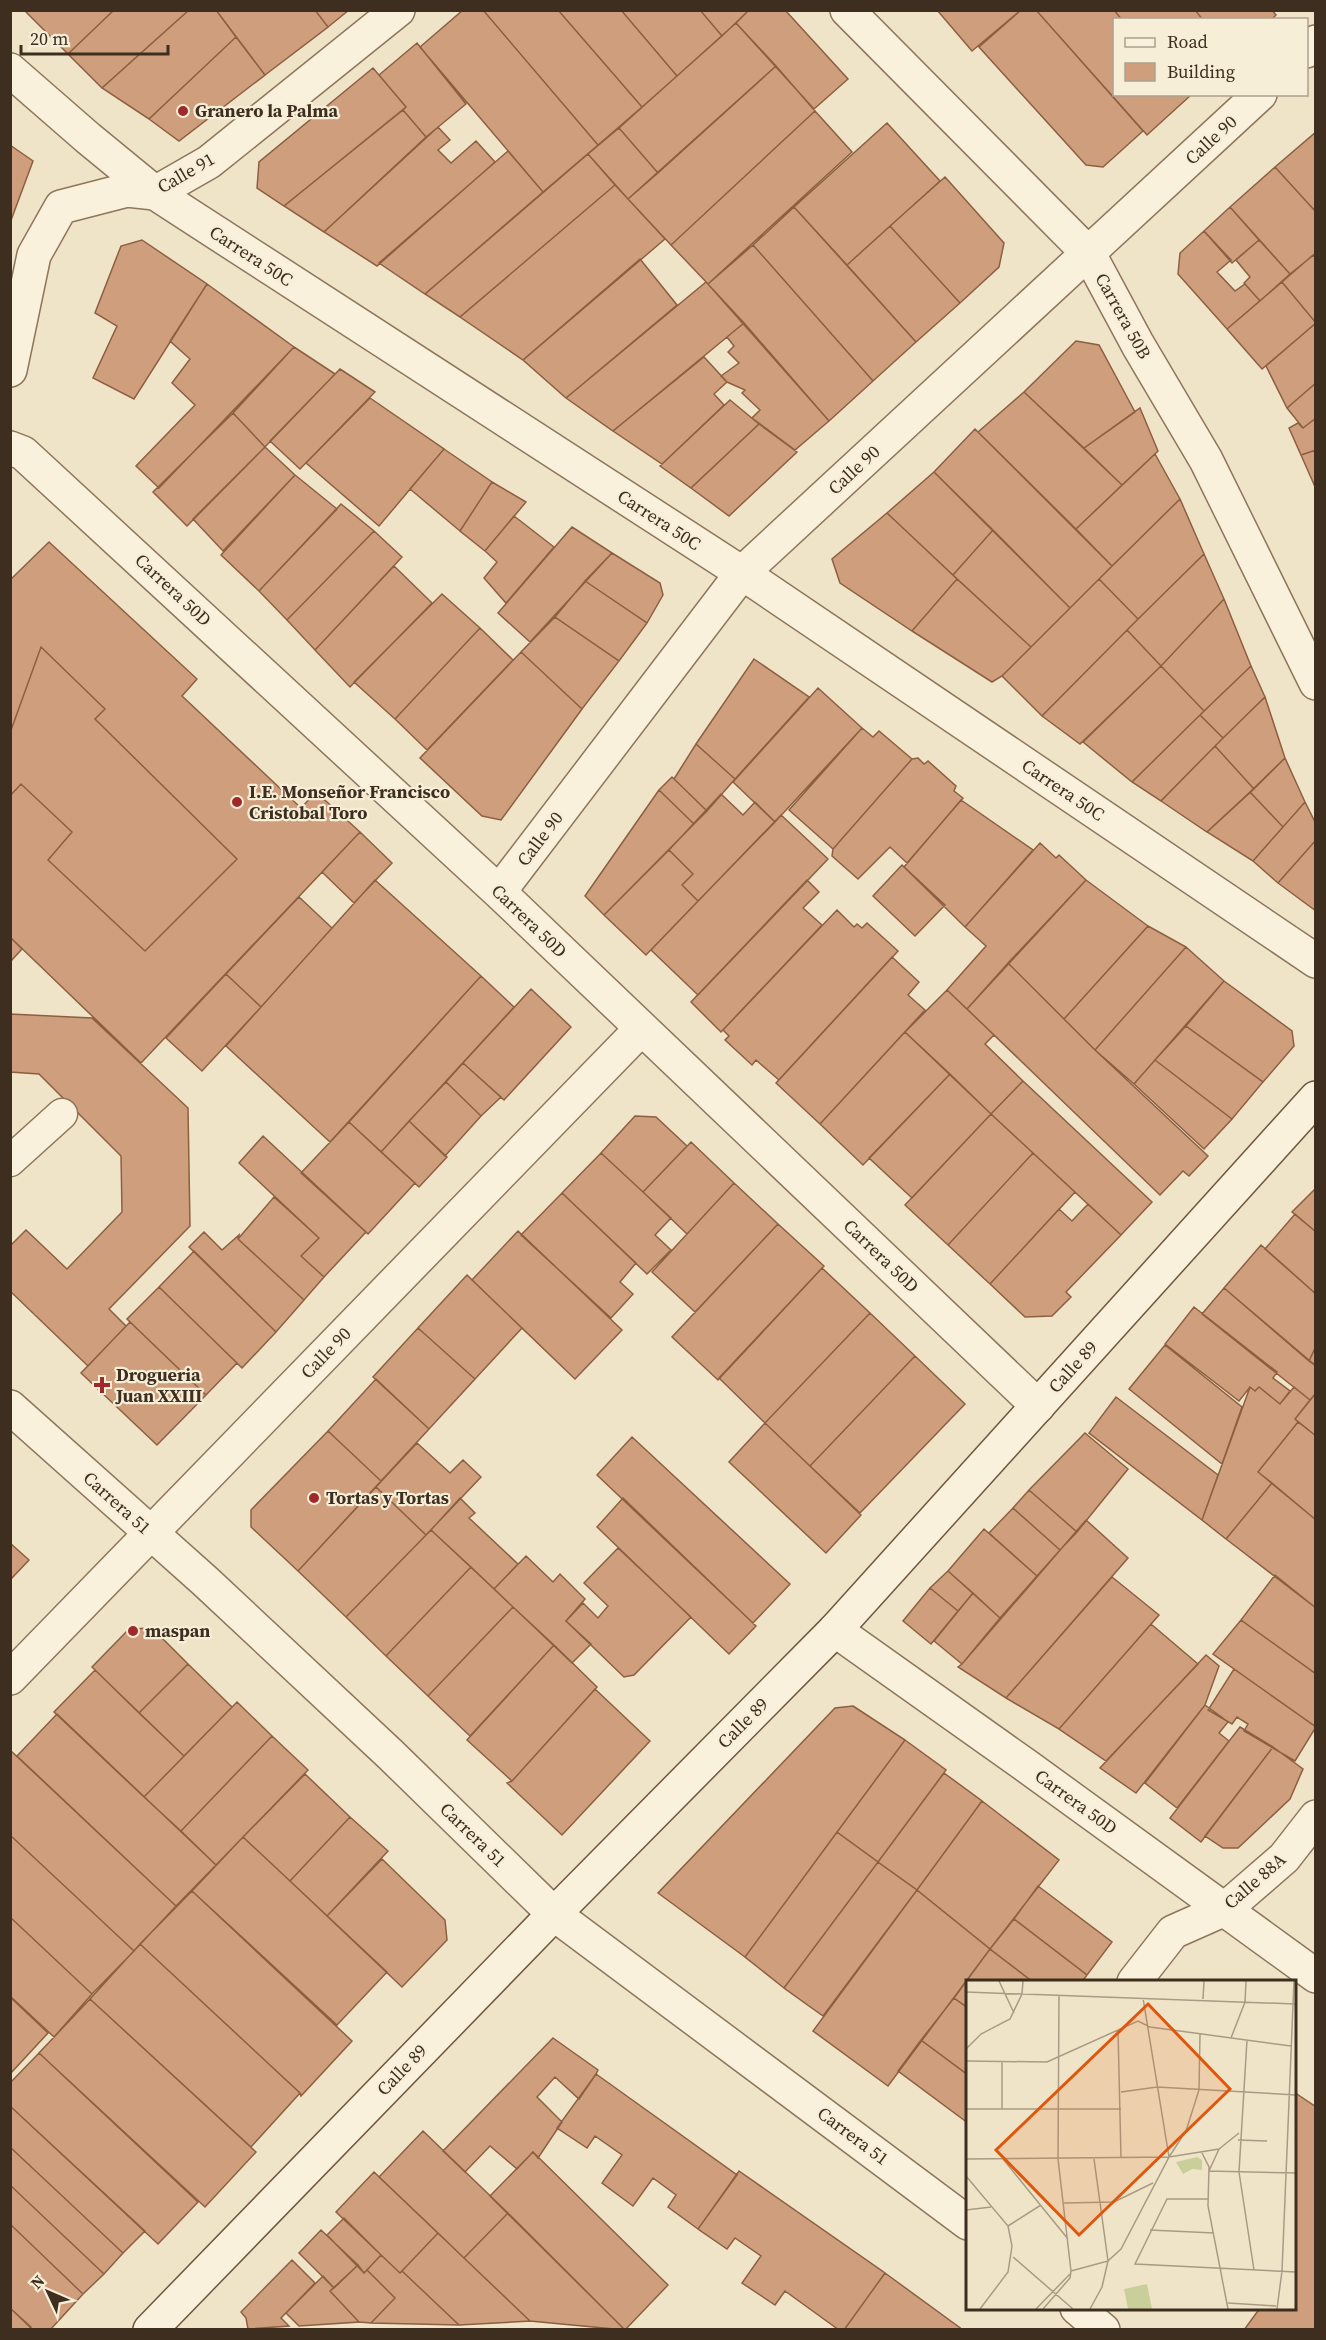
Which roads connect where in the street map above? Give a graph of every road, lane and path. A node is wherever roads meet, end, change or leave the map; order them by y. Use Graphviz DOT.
graph roads {
  1 [pos="398,10"];
  2 [pos="847,10"];
  3 [pos="10,70"];
  4 [pos="1258,96"];
  5 [pos="155,193"];
  6 [pos="1089,254"];
  7 [pos="10,370"];
  8 [pos="10,448"];
  9 [pos="742,573"];
  10 [pos="1316,683"];
  11 [pos="500,892"];
  12 [pos="1316,961"];
  13 [pos="641,1029"];
  14 [pos="1316,1098"];
  15 [pos="62,1114"];
  16 [pos="10,1161"];
  17 [pos="1038,1406"];
  18 [pos="10,1407"];
  19 [pos="150,1533"];
  20 [pos="835,1630"];
  21 [pos="10,1678"];
  22 [pos="1316,1817"];
  23 [pos="1225,1909"];
  24 [pos="554,1914"];
  25 [pos="1316,1976"];
  26 [pos="1136,1980"];
  27 [pos="962,2207"];
  28 [pos="1079,2310"];
  29 [pos="150,2330"];
  30 [pos="1103,2330"];
  1 -- 5 [label="street, Calle 91"];
  2 -- 6 [label="street, Carrera 50B"];
  3 -- 5 [label="street, Carrera 50C"];
  4 -- 6 [label="street, Calle 90"];
  5 -- 7 [label="street, Calle 91"];
  5 -- 9 [label="street, Carrera 50C"];
  6 -- 9 [label="street, Calle 90"];
  6 -- 10 [label="street, Carrera 50B"];
  8 -- 11 [label="street, Carrera 50D"];
  9 -- 11 [label="street, Calle 90"];
  9 -- 12 [label="street, Carrera 50C"];
  11 -- 13 [label="street, Carrera 50D"];
  13 -- 17 [label="street, Carrera 50D"];
  13 -- 19 [label="street, Calle 90"];
  14 -- 17 [label="street, Calle 89"];
  15 -- 16 [label="lane"];
  17 -- 20 [label="street, Calle 89"];
  18 -- 19 [label="street, Carrera 51"];
  19 -- 21 [label="street, Calle 90"];
  19 -- 24 [label="street, Carrera 51"];
  20 -- 23 [label="street, Carrera 50D"];
  20 -- 24 [label="street, Calle 89"];
  22 -- 23 [label="street, Calle 88A"];
  23 -- 25 [label="street, Carrera 50D"];
  23 -- 26 [label="street, Calle 88A"];
  24 -- 27 [label="street, Carrera 51"];
  24 -- 29 [label="street, Calle 89"];
  28 -- 30 [label="street"];
}
